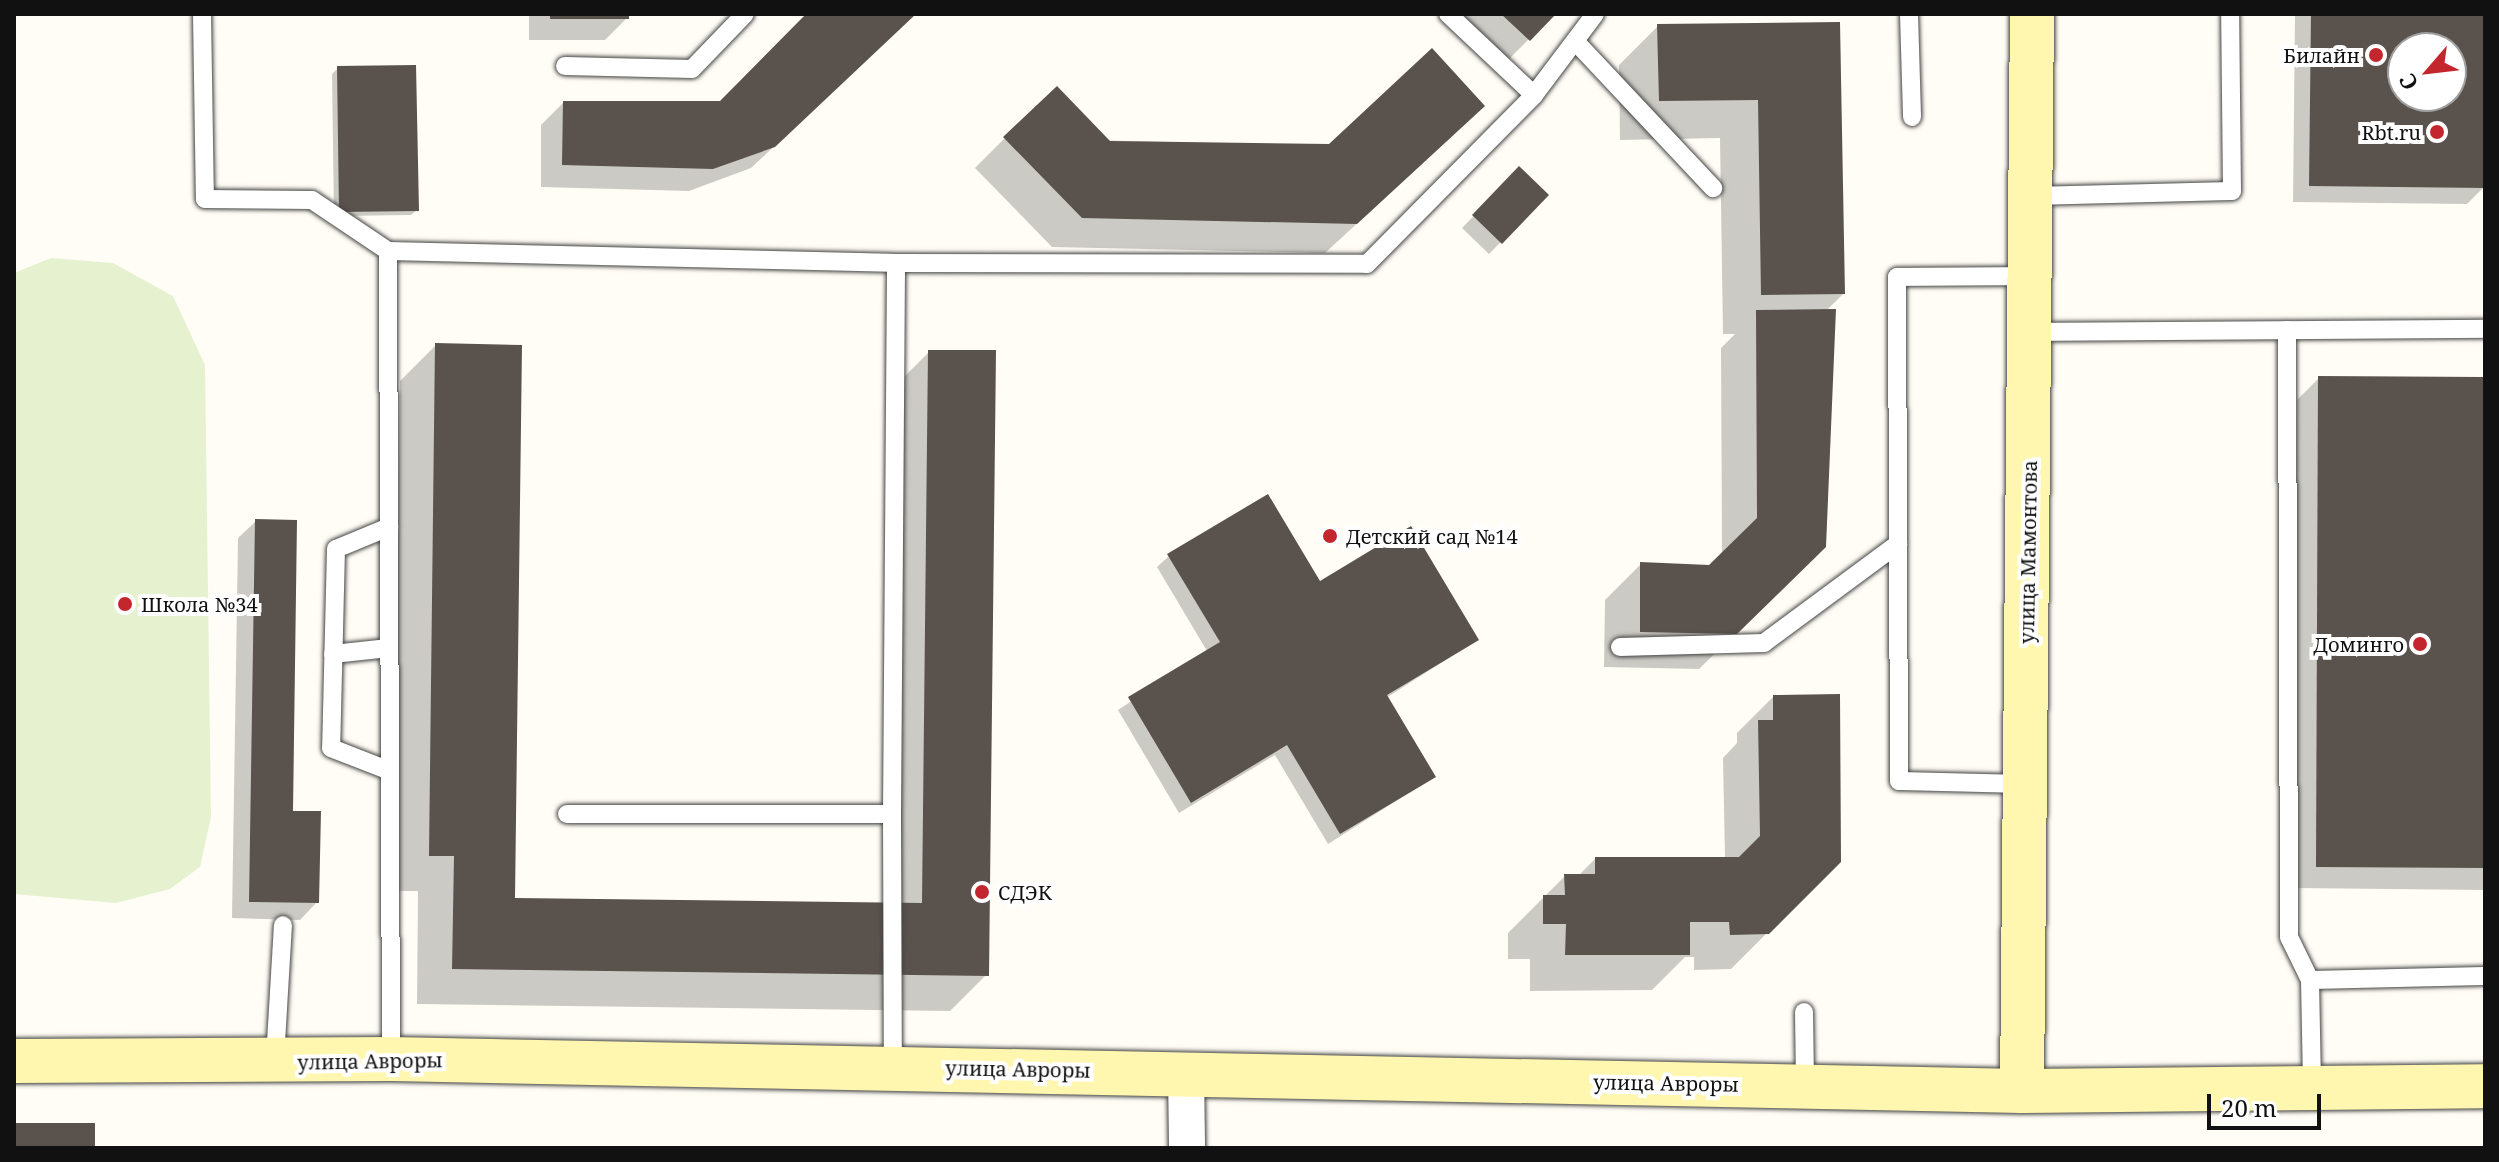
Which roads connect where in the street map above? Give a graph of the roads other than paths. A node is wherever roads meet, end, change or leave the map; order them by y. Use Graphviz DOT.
graph roads {
  1 [pos="202,14"];
  2 [pos="745,14"];
  3 [pos="1448,14"];
  4 [pos="1595,14"];
  5 [pos="1909,14"];
  6 [pos="2032,14"];
  7 [pos="2230,14"];
  8 [pos="1575,41"];
  9 [pos="565,66"];
  10 [pos="1534,95"];
  11 [pos="1912,117"];
  12 [pos="1713,188"];
  13 [pos="2031,196"];
  14 [pos="388,251"];
  15 [pos="896,263"];
  16 [pos="2030,276"];
  17 [pos="2485,329"];
  18 [pos="2287,330"];
  19 [pos="2030,332"];
  20 [pos="389,527"];
  21 [pos="1898,544"];
  22 [pos="1620,647"];
  23 [pos="389,648"];
  24 [pos="333,654"];
  25 [pos="390,771"];
  26 [pos="2025,784"];
  27 [pos="567,814"];
  28 [pos="892,814"];
  29 [pos="283,925"];
  30 [pos="2485,976"];
  31 [pos="2310,980"];
  32 [pos="1804,1012"];
  33 [pos="391,1059"];
  34 [pos="14,1061"];
  35 [pos="275,1062"];
  36 [pos="893,1067"];
  37 [pos="1186,1072"];
  38 [pos="2312,1085"];
  39 [pos="1805,1086"];
  40 [pos="2485,1086"];
  41 [pos="2022,1091"];
  42 [pos="1187,1148"];
  1 -- 14 [label="lane"];
  2 -- 9 [label="lane"];
  3 -- 10 [label="lane"];
  4 -- 8 [label="lane"];
  5 -- 11 [label="lane"];
  6 -- 13 [label="street, улица Мамонтова"];
  7 -- 13 [label="lane"];
  8 -- 10 [label="lane"];
  8 -- 12 [label="lane"];
  10 -- 15 [label="lane"];
  13 -- 16 [label="street, улица Мамонтова"];
  14 -- 15 [label="lane"];
  14 -- 20 [label="lane"];
  15 -- 28 [label="lane"];
  16 -- 19 [label="street, улица Мамонтова"];
  16 -- 21 [label="lane"];
  17 -- 18 [label="lane"];
  18 -- 19 [label="lane"];
  18 -- 31 [label="lane"];
  19 -- 26 [label="street, улица Мамонтова"];
  20 -- 23 [label="lane"];
  20 -- 24 [label="lane"];
  21 -- 22 [label="lane"];
  21 -- 26 [label="lane"];
  23 -- 24 [label="lane"];
  23 -- 25 [label="lane"];
  24 -- 25 [label="lane"];
  25 -- 33 [label="lane"];
  26 -- 41 [label="street, улица Мамонтова"];
  27 -- 28 [label="lane"];
  28 -- 36 [label="lane"];
  29 -- 35 [label="lane"];
  30 -- 31 [label="lane"];
  31 -- 38 [label="lane"];
  32 -- 39 [label="lane"];
  33 -- 35 [label="street, улица Авроры"];
  33 -- 36 [label="street, улица Авроры"];
  34 -- 35 [label="street, улица Авроры"];
  36 -- 37 [label="street, улица Авроры"];
  37 -- 39 [label="street, улица Авроры"];
  37 -- 42 [label="street"];
  38 -- 40 [label="street, улица Авроры"];
  38 -- 41 [label="street, улица Авроры"];
  39 -- 41 [label="street, улица Авроры"];
}
